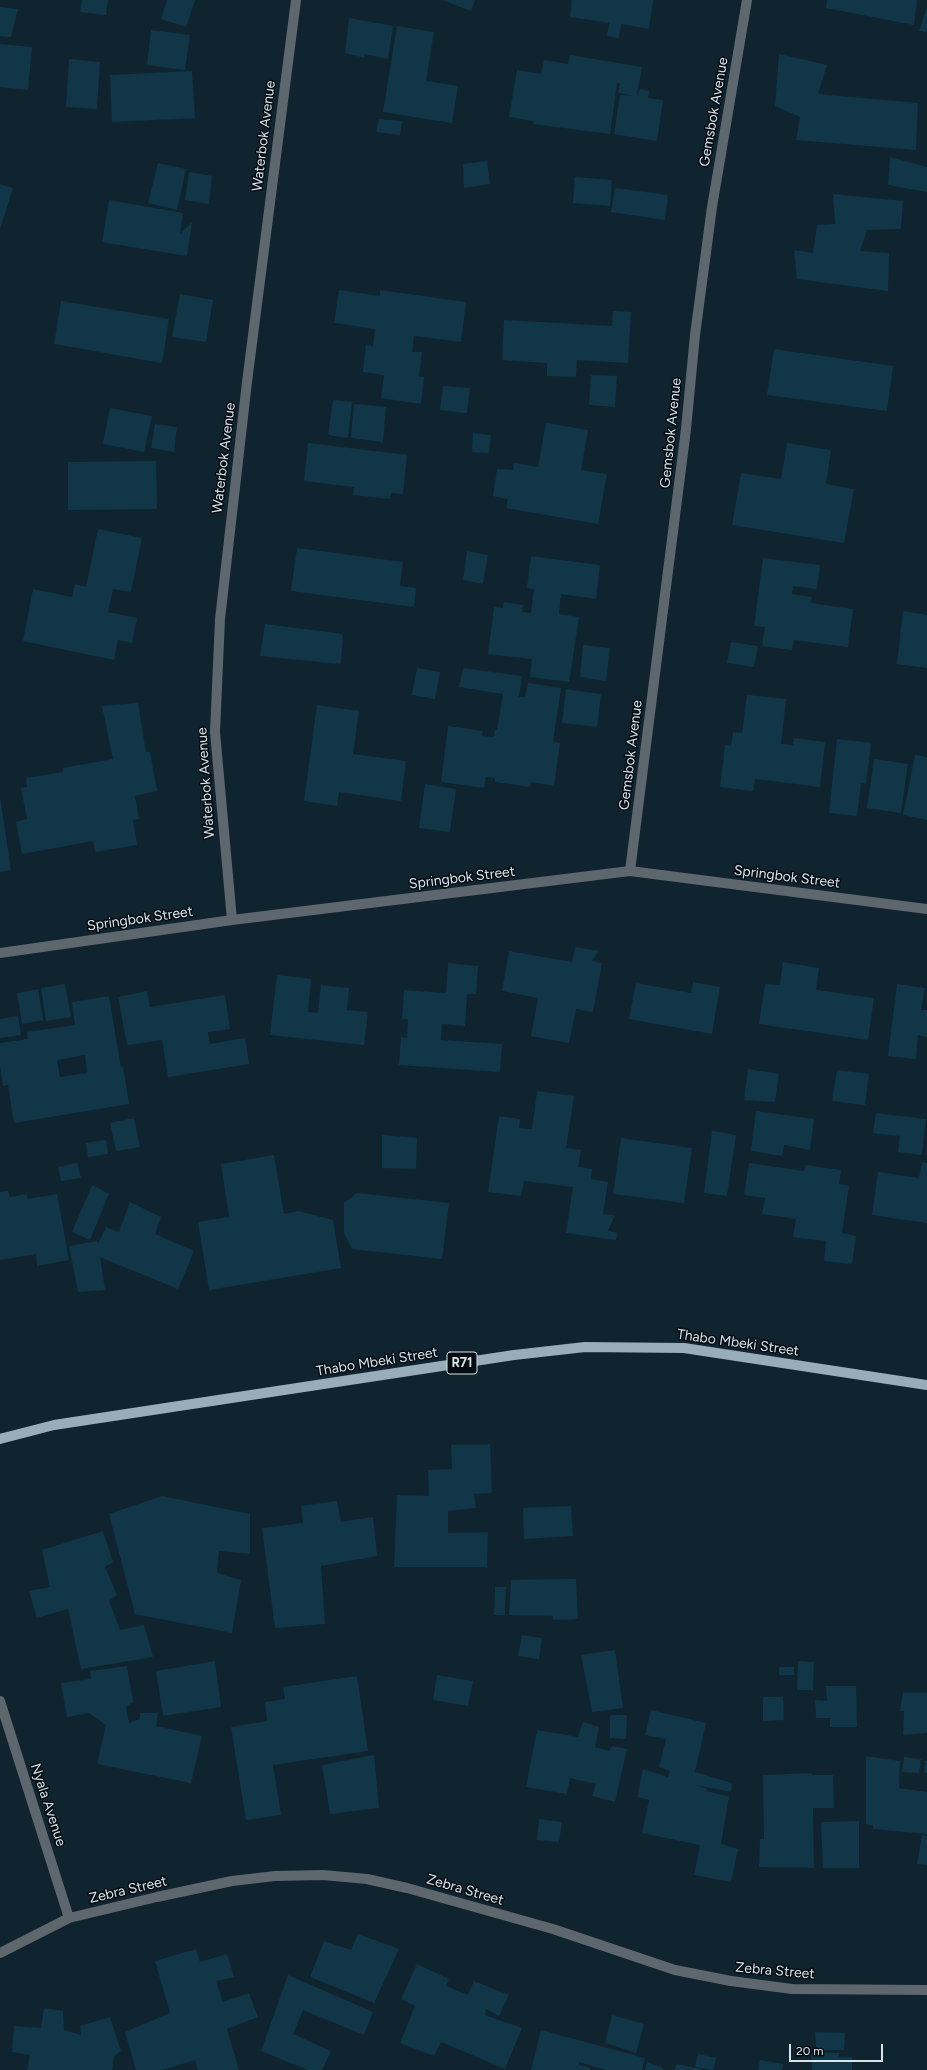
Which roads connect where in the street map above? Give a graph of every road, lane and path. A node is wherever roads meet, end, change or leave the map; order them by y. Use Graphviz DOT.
graph roads {
  1 [pos="296,0"];
  2 [pos="748,0"];
  3 [pos="630,871"];
  4 [pos="927,909"];
  5 [pos="232,920"];
  6 [pos="0,953"];
  7 [pos="927,1385"];
  8 [pos="0,1439"];
  9 [pos="0,1701"];
  10 [pos="69,1918"];
  11 [pos="0,1953"];
  12 [pos="927,1990"];
  1 -- 5 [label="street, Waterbok Avenue"];
  2 -- 3 [label="street, Gemsbok Avenue"];
  3 -- 4 [label="street, Springbok Street"];
  3 -- 5 [label="street, Springbok Street"];
  5 -- 6 [label="street, Springbok Street"];
  7 -- 8 [label="main road, Thabo Mbeki Street / R71"];
  9 -- 10 [label="street, Nyala Avenue"];
  10 -- 11 [label="street, Zebra Street"];
  10 -- 12 [label="street, Zebra Street"];
}
